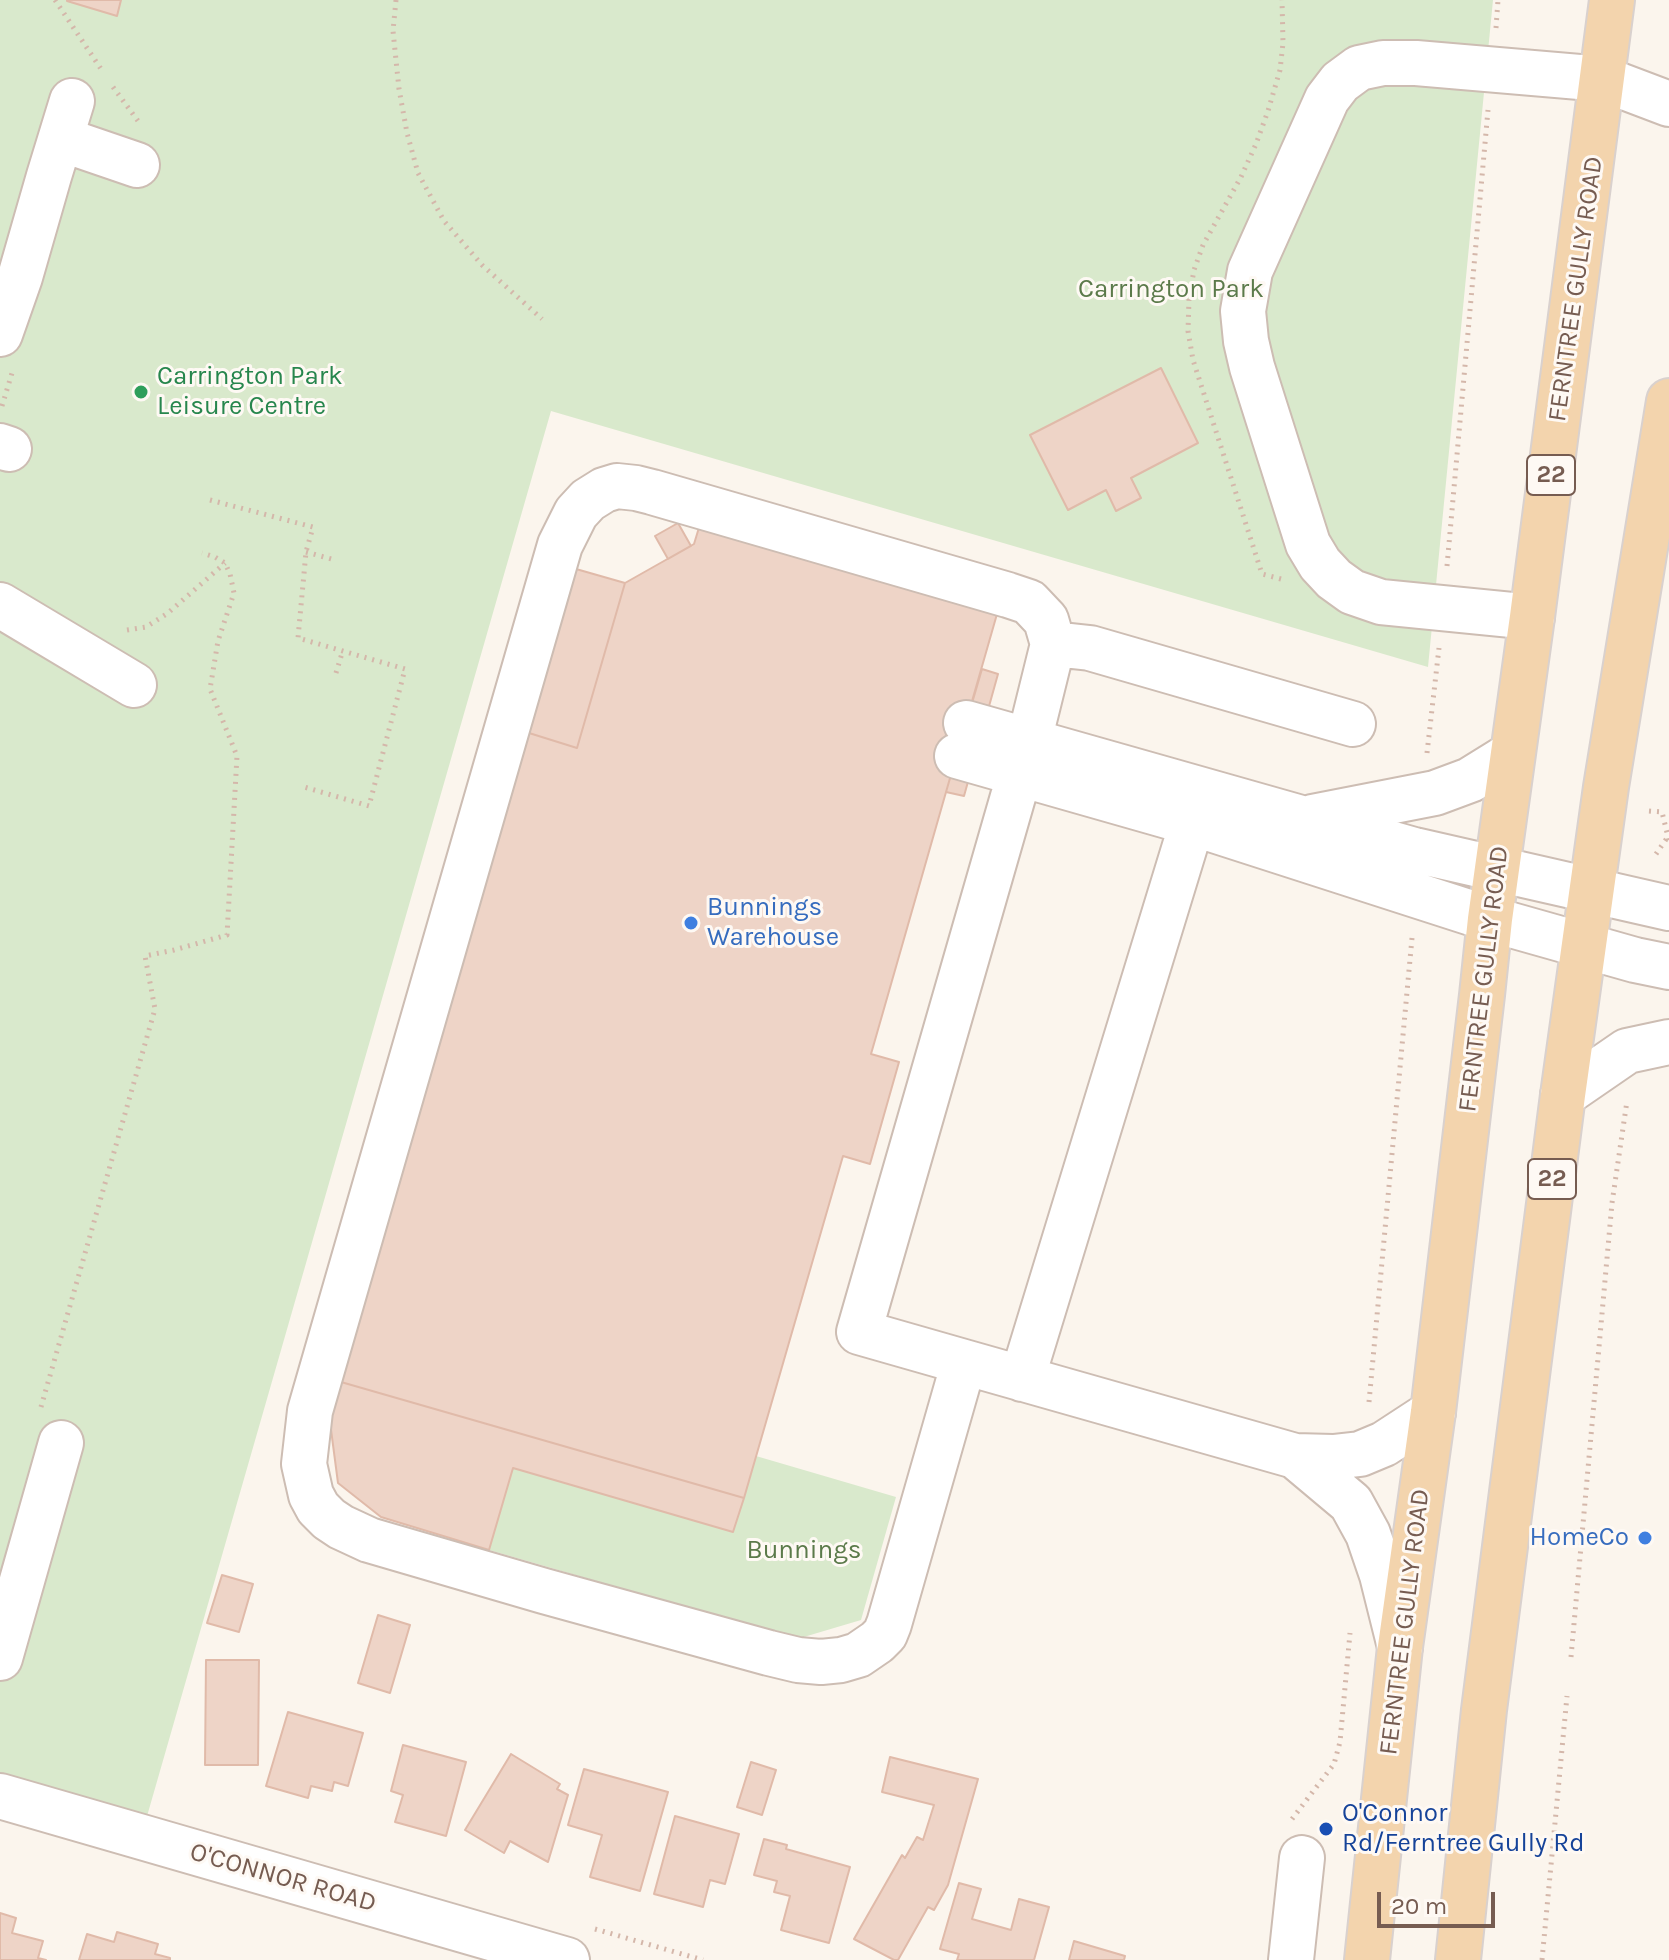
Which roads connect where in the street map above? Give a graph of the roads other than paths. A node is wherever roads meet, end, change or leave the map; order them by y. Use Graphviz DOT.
graph roads {
  1 [pos="1612,0"];
  2 [pos="1603,79"];
  3 [pos="1669,104"];
  4 [pos="137,165"];
  5 [pos="0,334"];
  6 [pos="1669,401"];
  7 [pos="0,605"];
  8 [pos="1532,617"];
  9 [pos="1053,644"];
  10 [pos="134,685"];
  11 [pos="1353,724"];
  12 [pos="962,739"];
  13 [pos="1512,754"];
  14 [pos="1025,758"];
  15 [pos="1196,807"];
  16 [pos="1302,819"];
  17 [pos="1496,870"];
  18 [pos="1592,892"];
  19 [pos="1669,908"];
  20 [pos="1490,919"];
  21 [pos="1585,946"];
  22 [pos="1669,967"];
  23 [pos="1669,1042"];
  24 [pos="1563,1095"];
  25 [pos="964,1362"];
  26 [pos="1022,1379"];
  27 [pos="1433,1412"];
  28 [pos="50,1426"];
  29 [pos="1295,1456"];
  30 [pos="1400,1647"];
  31 [pos="0,1658"];
  32 [pos="0,1796"];
  33 [pos="1295,1840"];
  34 [pos="567,1960"];
  35 [pos="1291,1960"];
  36 [pos="1367,1960"];
  37 [pos="1458,1960"];
  1 -- 2 [label="main road, FERNTREE GULLY ROAD / 22"];
  2 -- 3 [label="street"];
  2 -- 8 [label="main road, FERNTREE GULLY ROAD / 22"];
  2 -- 8 [label="street"];
  4 -- 5 [label="street"];
  6 -- 18 [label="main road, 22"];
  7 -- 10 [label="street"];
  8 -- 13 [label="main road, FERNTREE GULLY ROAD / 22"];
  9 -- 11 [label="street"];
  9 -- 14 [label="street"];
  9 -- 25 [label="street"];
  12 -- 14 [label="street"];
  13 -- 16 [label="street"];
  13 -- 17 [label="main road, FERNTREE GULLY ROAD / 22"];
  14 -- 15 [label="street"];
  14 -- 25 [label="street"];
  15 -- 16 [label="street"];
  15 -- 20 [label="street"];
  15 -- 26 [label="street"];
  16 -- 17 [label="street"];
  17 -- 18 [label="street"];
  17 -- 20 [label="main road, FERNTREE GULLY ROAD / 22"];
  18 -- 19 [label="street"];
  18 -- 21 [label="main road, 22"];
  20 -- 21 [label="street"];
  20 -- 27 [label="main road, FERNTREE GULLY ROAD / 22"];
  21 -- 22 [label="street"];
  21 -- 24 [label="main road, 22"];
  23 -- 24 [label="street"];
  24 -- 37 [label="main road, 22"];
  25 -- 26 [label="street"];
  26 -- 29 [label="street"];
  27 -- 29 [label="street"];
  27 -- 30 [label="main road, FERNTREE GULLY ROAD / 22"];
  28 -- 31 [label="street"];
  29 -- 30 [label="street"];
  30 -- 36 [label="main road, FERNTREE GULLY ROAD / 22"];
  32 -- 34 [label="street, O'CONNOR ROAD"];
  33 -- 35 [label="street"];
}
